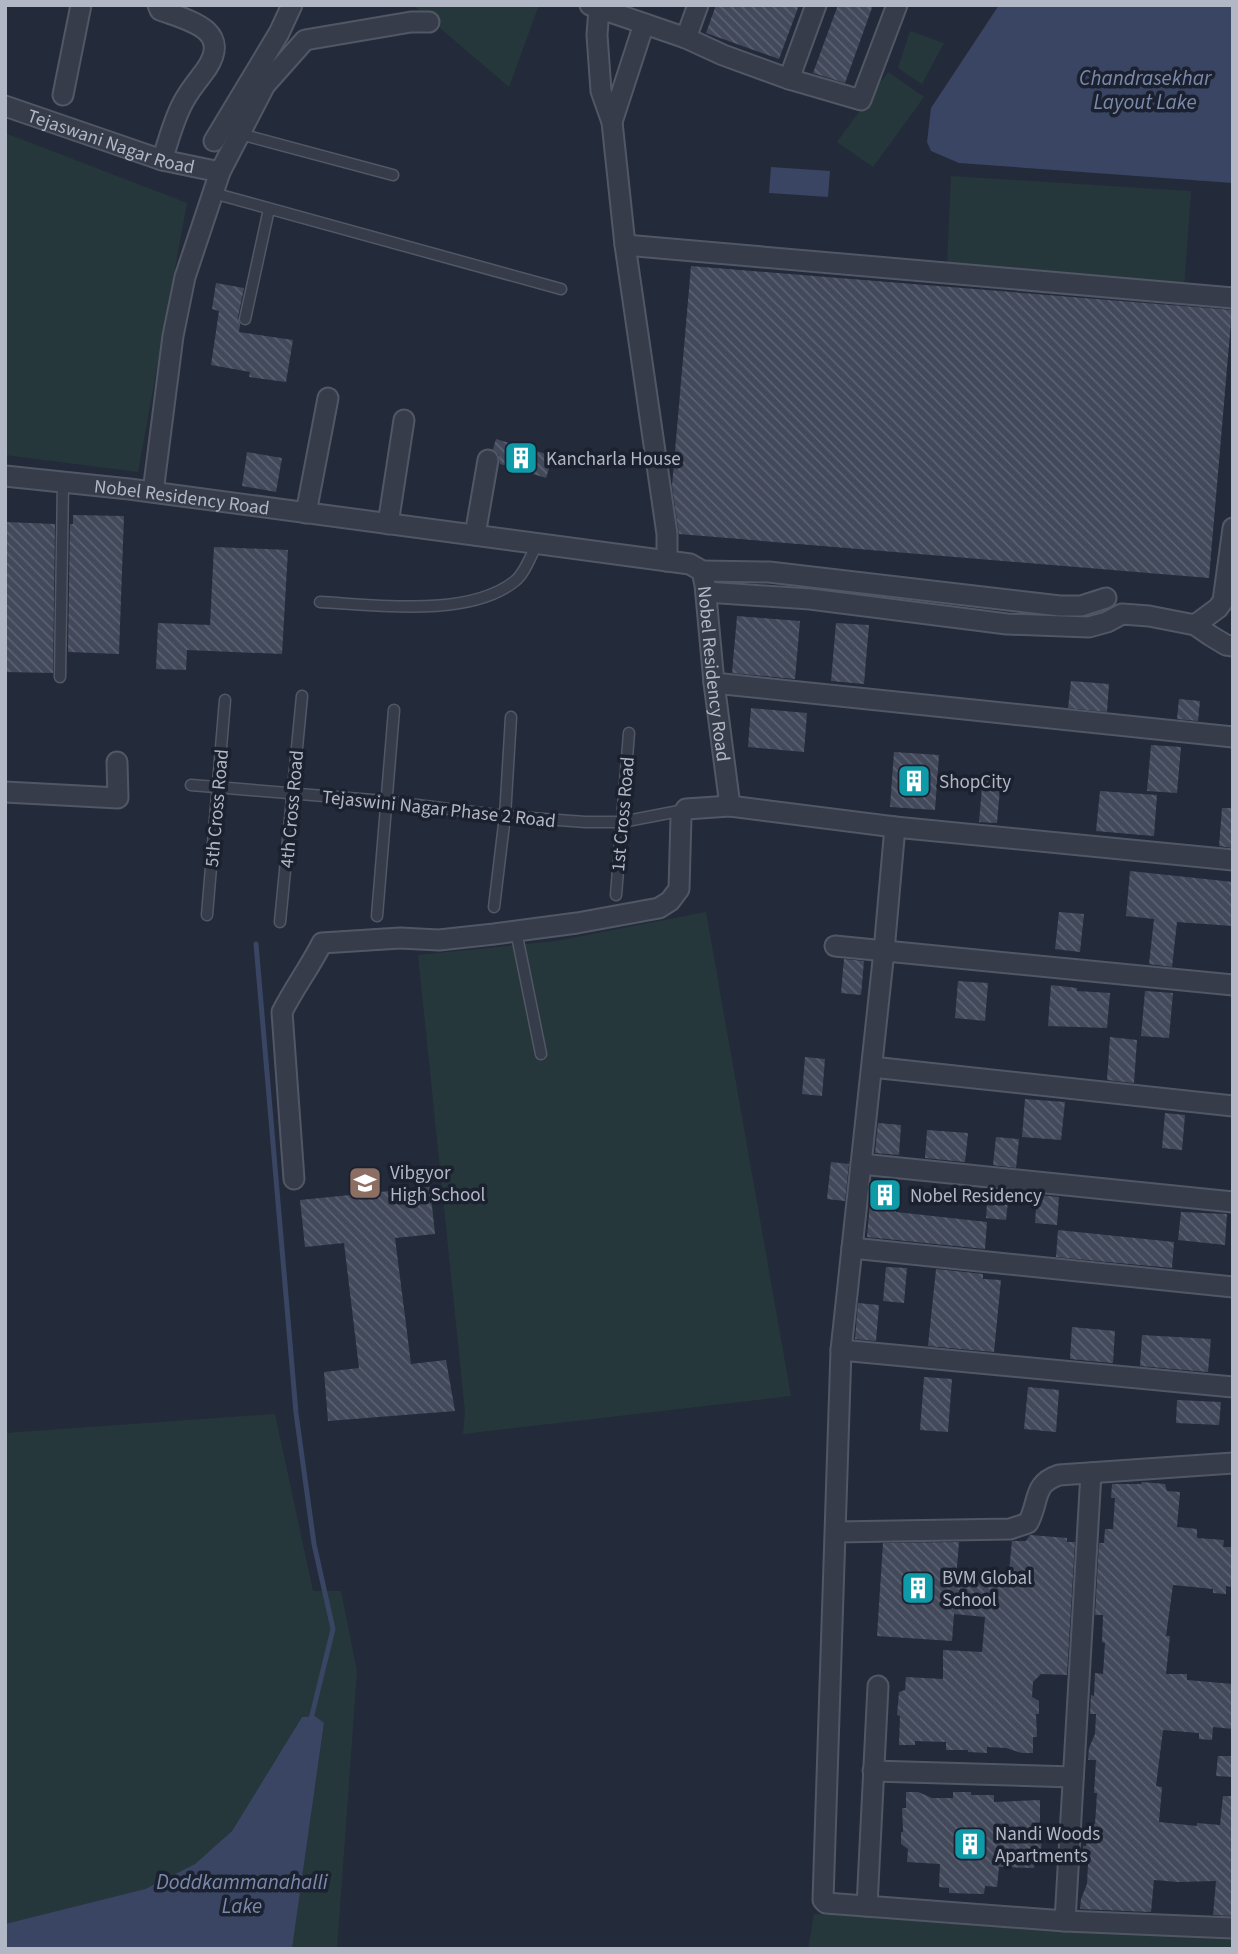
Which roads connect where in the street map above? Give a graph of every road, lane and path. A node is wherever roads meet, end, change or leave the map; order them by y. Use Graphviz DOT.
graph roads {
  1 [pos="81,5"];
  2 [pos="158,5"];
  3 [pos="292,5"];
  4 [pos="698,5"];
  5 [pos="816,5"];
  6 [pos="897,5"];
  7 [pos="595,7"];
  8 [pos="429,22"];
  9 [pos="643,24"];
  10 [pos="687,38"];
  11 [pos="789,79"];
  12 [pos="63,95"];
  13 [pos="5,106"];
  14 [pos="612,122"];
  15 [pos="240,134"];
  16 [pos="214,141"];
  17 [pos="162,160"];
  18 [pos="220,172"];
  19 [pos="393,175"];
  20 [pos="213,192"];
  21 [pos="268,209"];
  22 [pos="625,246"];
  23 [pos="561,289"];
  24 [pos="1233,298"];
  25 [pos="244,319"];
  26 [pos="328,398"];
  27 [pos="404,420"];
  28 [pos="488,460"];
  29 [pos="5,476"];
  30 [pos="63,482"];
  31 [pos="153,492"];
  32 [pos="306,513"];
  33 [pos="388,524"];
  34 [pos="1233,528"];
  35 [pos="475,535"];
  36 [pos="537,544"];
  37 [pos="661,560"];
  38 [pos="702,571"];
  39 [pos="706,592"];
  40 [pos="1106,598"];
  41 [pos="320,602"];
  42 [pos="1195,625"];
  43 [pos="1233,646"];
  44 [pos="60,677"];
  45 [pos="714,683"];
  46 [pos="302,696"];
  47 [pos="225,700"];
  48 [pos="394,710"];
  49 [pos="510,717"];
  50 [pos="629,733"];
  51 [pos="1233,737"];
  52 [pos="117,762"];
  53 [pos="191,785"];
  54 [pos="219,787"];
  55 [pos="5,792"];
  56 [pos="292,793"];
  57 [pos="385,801"];
  58 [pos="730,806"];
  59 [pos="686,809"];
  60 [pos="505,816"];
  61 [pos="622,822"];
  62 [pos="895,827"];
  63 [pos="1233,860"];
  64 [pos="616,895"];
  65 [pos="494,907"];
  66 [pos="207,915"];
  67 [pos="377,916"];
  68 [pos="280,922"];
  69 [pos="516,931"];
  70 [pos="835,946"];
  71 [pos="884,951"];
  72 [pos="1233,985"];
  73 [pos="541,1054"];
  74 [pos="872,1067"];
  75 [pos="1233,1106"];
  76 [pos="861,1164"];
  77 [pos="294,1179"];
  78 [pos="1233,1202"];
  79 [pos="852,1248"];
  80 [pos="1233,1287"];
  81 [pos="841,1350"];
  82 [pos="1233,1387"];
  83 [pos="1233,1463"];
  84 [pos="1091,1473"];
  85 [pos="836,1532"];
  86 [pos="878,1686"];
  87 [pos="873,1771"];
  88 [pos="1073,1777"];
  89 [pos="867,1906"];
  90 [pos="1065,1921"];
  91 [pos="1233,1928"];
  1 -- 12 [label="street"];
  2 -- 17 [label="street"];
  3 -- 16 [label="street"];
  4 -- 10 [label="street"];
  5 -- 11 [label="street"];
  6 -- 11 [label="street"];
  7 -- 9 [label="street"];
  7 -- 14 [label="street"];
  8 -- 15 [label="street"];
  9 -- 10 [label="street"];
  9 -- 14 [label="street"];
  10 -- 11 [label="street"];
  13 -- 17 [label="street, Tejaswani Nagar Road"];
  14 -- 22 [label="street"];
  15 -- 18 [label="street"];
  15 -- 19 [label="lane"];
  17 -- 18 [label="street, Tejaswani Nagar Road"];
  18 -- 20 [label="street"];
  20 -- 21 [label="lane"];
  20 -- 31 [label="street"];
  21 -- 23 [label="lane"];
  21 -- 25 [label="lane"];
  22 -- 24 [label="street"];
  22 -- 37 [label="street"];
  26 -- 32 [label="street"];
  27 -- 33 [label="street"];
  28 -- 35 [label="street"];
  29 -- 30 [label="street, Nobel Residency Road"];
  30 -- 31 [label="street, Nobel Residency Road"];
  30 -- 44 [label="lane"];
  31 -- 32 [label="street, Nobel Residency Road"];
  32 -- 33 [label="street, Nobel Residency Road"];
  33 -- 35 [label="street, Nobel Residency Road"];
  34 -- 42 [label="street"];
  35 -- 36 [label="street, Nobel Residency Road"];
  36 -- 37 [label="street, Nobel Residency Road"];
  36 -- 41 [label="lane"];
  37 -- 38 [label="street, Nobel Residency Road"];
  38 -- 39 [label="street, Nobel Residency Road"];
  38 -- 40 [label="street"];
  39 -- 42 [label="street"];
  39 -- 45 [label="street, Nobel Residency Road"];
  42 -- 43 [label="street"];
  45 -- 51 [label="street"];
  45 -- 58 [label="street, Nobel Residency Road"];
  46 -- 56 [label="lane, 4th Cross Road"];
  47 -- 54 [label="lane, 5th Cross Road"];
  48 -- 57 [label="lane"];
  49 -- 60 [label="lane"];
  50 -- 61 [label="lane, 1st Cross Road"];
  52 -- 55 [label="street"];
  53 -- 54 [label="lane, Tejaswini Nagar Phase 2 Road"];
  54 -- 56 [label="lane, Tejaswini Nagar Phase 2 Road"];
  54 -- 66 [label="lane, 5th Cross Road"];
  56 -- 57 [label="lane, Tejaswini Nagar Phase 2 Road"];
  56 -- 68 [label="lane, 4th Cross Road"];
  57 -- 60 [label="lane, Tejaswini Nagar Phase 2 Road"];
  57 -- 67 [label="lane"];
  58 -- 59 [label="street"];
  58 -- 62 [label="street"];
  59 -- 61 [label="lane, Tejaswini Nagar Phase 2 Road"];
  59 -- 69 [label="street"];
  60 -- 61 [label="lane, Tejaswini Nagar Phase 2 Road"];
  60 -- 65 [label="lane"];
  61 -- 64 [label="lane, 1st Cross Road"];
  62 -- 63 [label="street"];
  62 -- 71 [label="street"];
  69 -- 73 [label="lane"];
  69 -- 77 [label="street"];
  70 -- 71 [label="street"];
  71 -- 72 [label="street"];
  71 -- 74 [label="street"];
  74 -- 75 [label="street"];
  74 -- 76 [label="street"];
  76 -- 78 [label="street"];
  76 -- 79 [label="street"];
  79 -- 80 [label="street"];
  79 -- 81 [label="street"];
  81 -- 82 [label="street"];
  81 -- 85 [label="street"];
  83 -- 84 [label="street"];
  84 -- 85 [label="street"];
  84 -- 88 [label="street"];
  85 -- 89 [label="street"];
  86 -- 87 [label="street"];
  87 -- 88 [label="street"];
  87 -- 89 [label="street"];
  88 -- 90 [label="street"];
  89 -- 90 [label="street"];
  90 -- 91 [label="street"];
}
